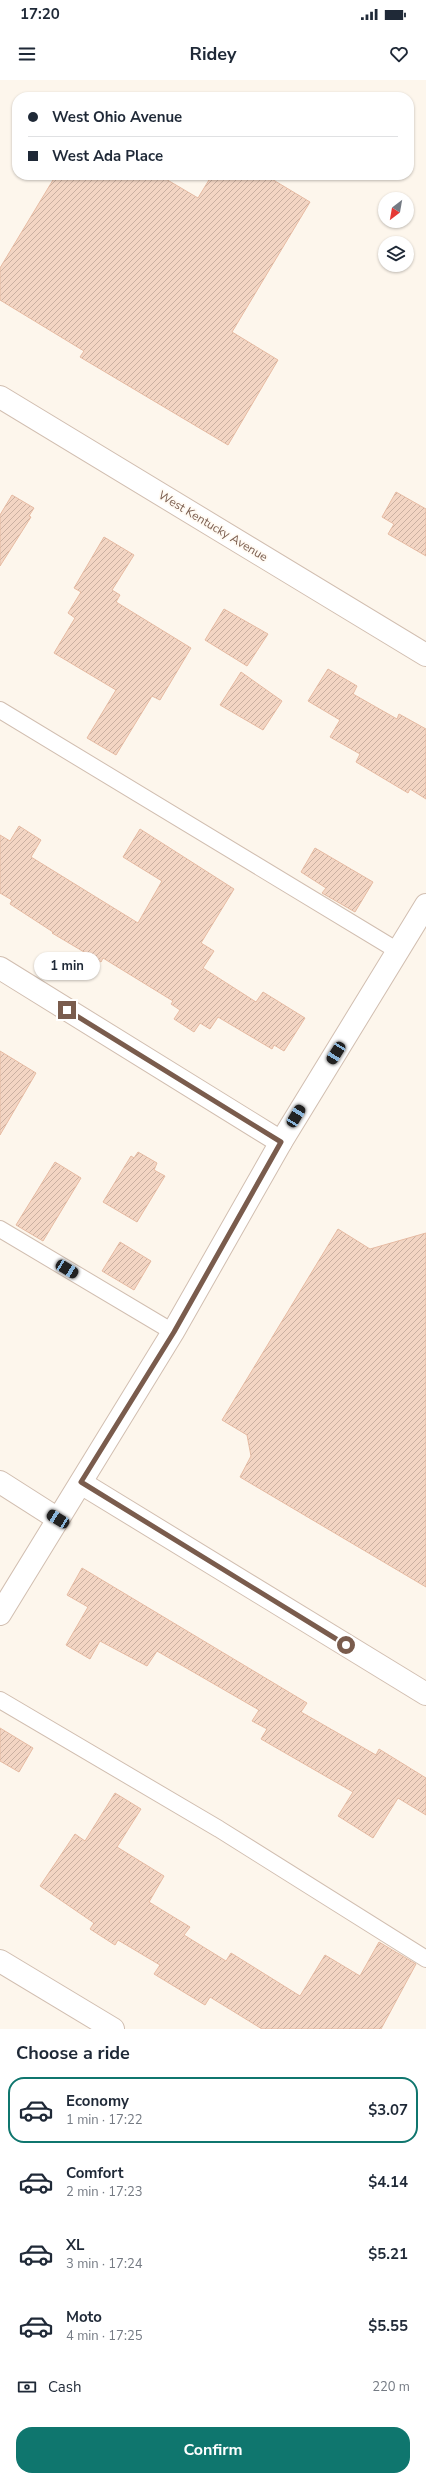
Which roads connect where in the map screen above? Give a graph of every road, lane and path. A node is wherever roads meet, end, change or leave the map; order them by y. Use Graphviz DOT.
graph roads {
  1 [pos="0,398"];
  2 [pos="426,655"];
  3 [pos="0,710"];
  4 [pos="426,905"];
  5 [pos="398,951"];
  6 [pos="0,968"];
  7 [pos="281,1142"];
  8 [pos="0,1229"];
  9 [pos="174,1332"];
  10 [pos="0,1482"];
  11 [pos="81,1482"];
  12 [pos="58,1519"];
  13 [pos="0,1614"];
  14 [pos="426,1694"];
  15 [pos="0,1700"];
  16 [pos="426,1958"];
  17 [pos="0,1961"];
  18 [pos="113,2029"];
  1 -- 2 [label="street, West Kentucky Avenue"];
  3 -- 5 [label="lane"];
  4 -- 5 [label="street"];
  5 -- 7 [label="street"];
  6 -- 7 [label="street"];
  7 -- 9 [label="street"];
  8 -- 9 [label="lane"];
  9 -- 11 [label="street"];
  10 -- 12 [label="street"];
  11 -- 12 [label="street"];
  11 -- 14 [label="street"];
  12 -- 13 [label="street"];
  15 -- 16 [label="lane"];
  17 -- 18 [label="street"];
}
